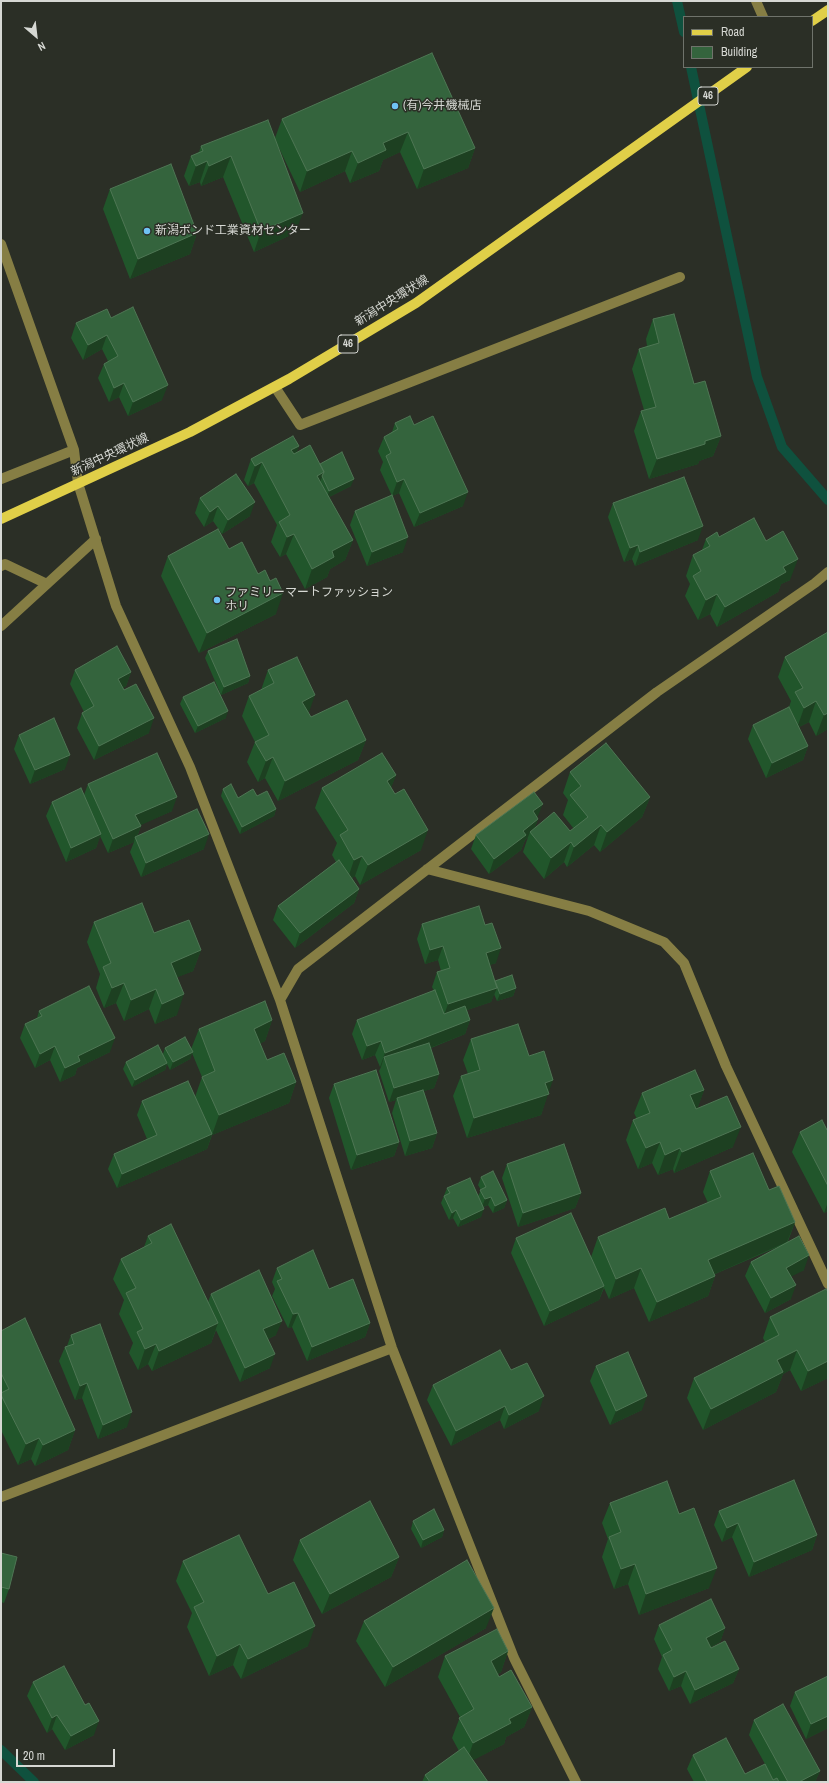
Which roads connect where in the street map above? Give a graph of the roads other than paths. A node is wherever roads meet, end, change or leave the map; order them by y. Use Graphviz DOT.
graph roads {
  1 [pos="756,1"];
  2 [pos="828,10"];
  3 [pos="763,16"];
  4 [pos="813,20"];
  5 [pos="746,68"];
  6 [pos="1,244"];
  7 [pos="680,277"];
  8 [pos="275,387"];
  9 [pos="74,450"];
  10 [pos="1,479"];
  11 [pos="78,484"];
  12 [pos="1,519"];
  13 [pos="96,540"];
  14 [pos="1,566"];
  15 [pos="828,572"];
  16 [pos="47,584"];
  17 [pos="1,626"];
  18 [pos="427,869"];
  19 [pos="280,1000"];
  20 [pos="828,1284"];
  21 [pos="392,1348"];
  22 [pos="1,1497"];
  23 [pos="576,1782"];
  1 -- 3 [label="street"];
  2 -- 4 [label="main road"];
  5 -- 8 [label="main road, 新潟中央環状線 / 46"];
  6 -- 9 [label="street"];
  7 -- 8 [label="street"];
  8 -- 11 [label="main road, 新潟中央環状線 / 46"];
  9 -- 10 [label="street"];
  9 -- 11 [label="street"];
  11 -- 12 [label="main road, 新潟中央環状線 / 46"];
  11 -- 13 [label="street"];
  13 -- 16 [label="street"];
  13 -- 19 [label="street"];
  14 -- 16 [label="street"];
  15 -- 18 [label="street"];
  16 -- 17 [label="street"];
  18 -- 19 [label="street"];
  18 -- 20 [label="street"];
  19 -- 21 [label="street"];
  21 -- 22 [label="street"];
  21 -- 23 [label="street"];
}
